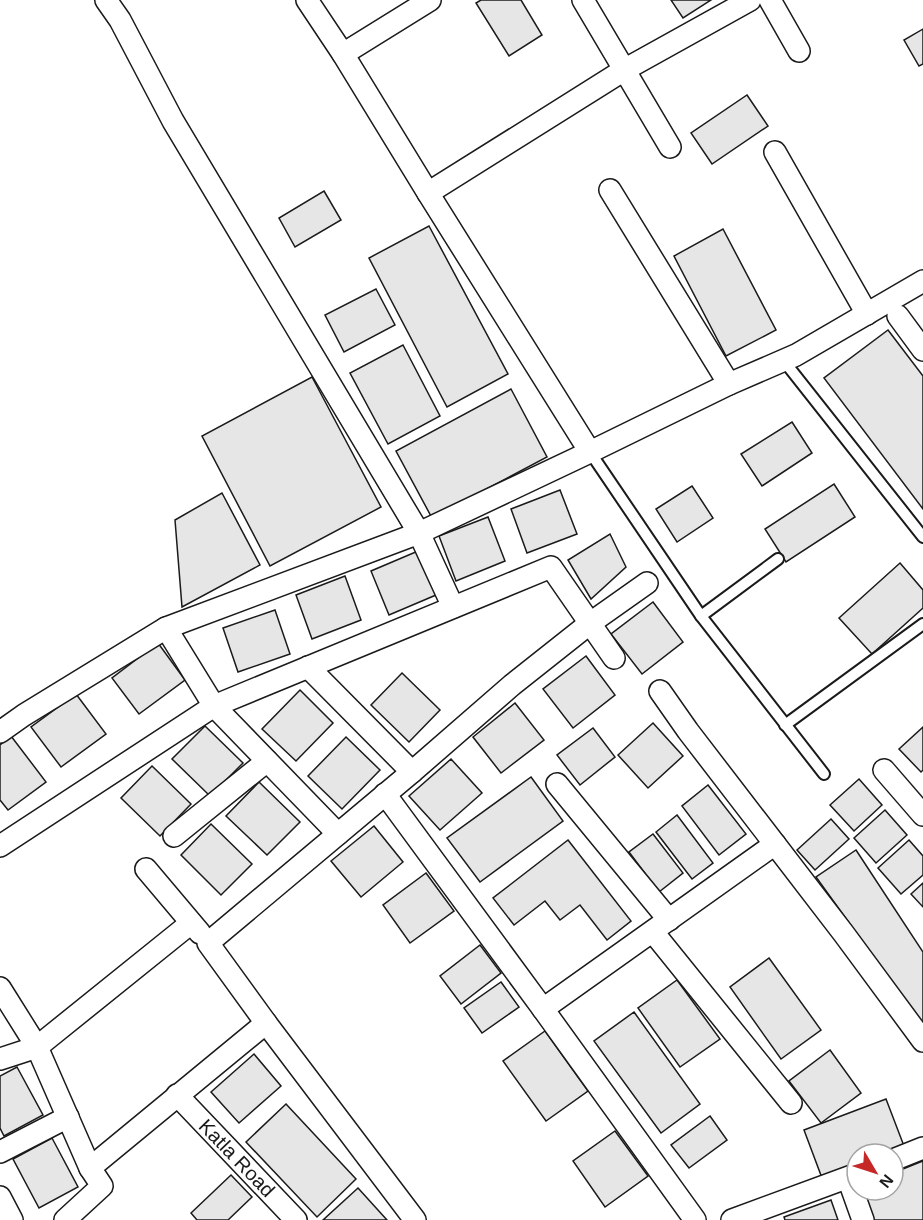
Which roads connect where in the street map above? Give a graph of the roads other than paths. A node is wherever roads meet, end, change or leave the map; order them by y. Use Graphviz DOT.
graph roads {
  1 [pos="106,0"];
  2 [pos="307,0"];
  3 [pos="430,0"];
  4 [pos="584,0"];
  5 [pos="750,0"];
  6 [pos="770,0"];
  7 [pos="798,51"];
  8 [pos="343,54"];
  9 [pos="624,70"];
  10 [pos="670,147"];
  11 [pos="775,152"];
  12 [pos="610,190"];
  13 [pos="428,193"];
  14 [pos="923,281"];
  15 [pos="867,314"];
  16 [pos="898,316"];
  17 [pos="923,350"];
  18 [pos="784,361"];
  19 [pos="729,384"];
  20 [pos="590,452"];
  21 [pos="419,533"];
  22 [pos="923,537"];
  23 [pos="778,559"];
  24 [pos="647,583"];
  25 [pos="453,607"];
  26 [pos="701,616"];
  27 [pos="590,624"];
  28 [pos="923,624"];
  29 [pos="166,628"];
  30 [pos="614,658"];
  31 [pos="308,667"];
  32 [pos="660,691"];
  33 [pos="214,706"];
  34 [pos="785,724"];
  35 [pos="0,732"];
  36 [pos="267,762"];
  37 [pos="884,770"];
  38 [pos="412,772"];
  39 [pos="824,774"];
  40 [pos="556,784"];
  41 [pos="385,795"];
  42 [pos="923,815"];
  43 [pos="338,834"];
  44 [pos="174,836"];
  45 [pos="775,844"];
  46 [pos="0,846"];
  47 [pos="146,869"];
  48 [pos="191,922"];
  49 [pos="661,926"];
  50 [pos="208,943"];
  51 [pos="0,988"];
  52 [pos="543,1009"];
  53 [pos="266,1023"];
  54 [pos="923,1041"];
  55 [pos="38,1047"];
  56 [pos="0,1059"];
  57 [pos="177,1095"];
  58 [pos="791,1103"];
  59 [pos="68,1117"];
  60 [pos="923,1148"];
  61 [pos="0,1152"];
  62 [pos="905,1155"];
  63 [pos="90,1168"];
  64 [pos="845,1179"];
  65 [pos="0,1197"];
  66 [pos="859,1202"];
  67 [pos="12,1220"];
  68 [pos="65,1220"];
  69 [pos="296,1220"];
  70 [pos="415,1220"];
  71 [pos="695,1220"];
  72 [pos="732,1220"];
  73 [pos="863,1220"];
  1 -- 21 [label="street"];
  2 -- 8 [label="street"];
  3 -- 8 [label="street"];
  4 -- 9 [label="street"];
  5 -- 9 [label="street"];
  6 -- 7 [label="street"];
  8 -- 13 [label="street"];
  9 -- 10 [label="street"];
  9 -- 13 [label="street"];
  11 -- 15 [label="street"];
  12 -- 19 [label="street"];
  13 -- 20 [label="street"];
  14 -- 15 [label="street"];
  15 -- 18 [label="street"];
  16 -- 17 [label="street"];
  18 -- 19 [label="street"];
  18 -- 22 [label="lane"];
  19 -- 20 [label="street"];
  20 -- 21 [label="street"];
  20 -- 26 [label="lane"];
  21 -- 25 [label="street"];
  21 -- 29 [label="street"];
  23 -- 26 [label="lane"];
  24 -- 27 [label="street"];
  25 -- 27 [label="street"];
  25 -- 31 [label="street"];
  26 -- 34 [label="lane"];
  27 -- 30 [label="street"];
  27 -- 38 [label="street"];
  28 -- 34 [label="lane"];
  29 -- 33 [label="street"];
  29 -- 35 [label="street"];
  31 -- 33 [label="street"];
  31 -- 38 [label="street"];
  32 -- 45 [label="street"];
  33 -- 36 [label="street"];
  33 -- 46 [label="street"];
  34 -- 39 [label="lane"];
  36 -- 43 [label="street"];
  36 -- 44 [label="street"];
  37 -- 42 [label="street"];
  38 -- 41 [label="street"];
  40 -- 49 [label="street"];
  41 -- 43 [label="street"];
  41 -- 52 [label="street"];
  43 -- 50 [label="street"];
  45 -- 49 [label="street"];
  45 -- 54 [label="street"];
  47 -- 48 [label="street"];
  48 -- 50 [label="street"];
  48 -- 55 [label="street"];
  49 -- 52 [label="street"];
  49 -- 58 [label="street"];
  50 -- 53 [label="street"];
  51 -- 55 [label="street"];
  52 -- 71 [label="street"];
  53 -- 57 [label="street"];
  53 -- 70 [label="street"];
  55 -- 56 [label="street"];
  55 -- 59 [label="street"];
  57 -- 63 [label="street"];
  57 -- 69 [label="street, Katla Road"];
  59 -- 61 [label="street"];
  59 -- 63 [label="street"];
  60 -- 62 [label="street"];
  63 -- 68 [label="street"];
  64 -- 72 [label="street"];
  65 -- 67 [label="street"];
  66 -- 73 [label="street"];
}
